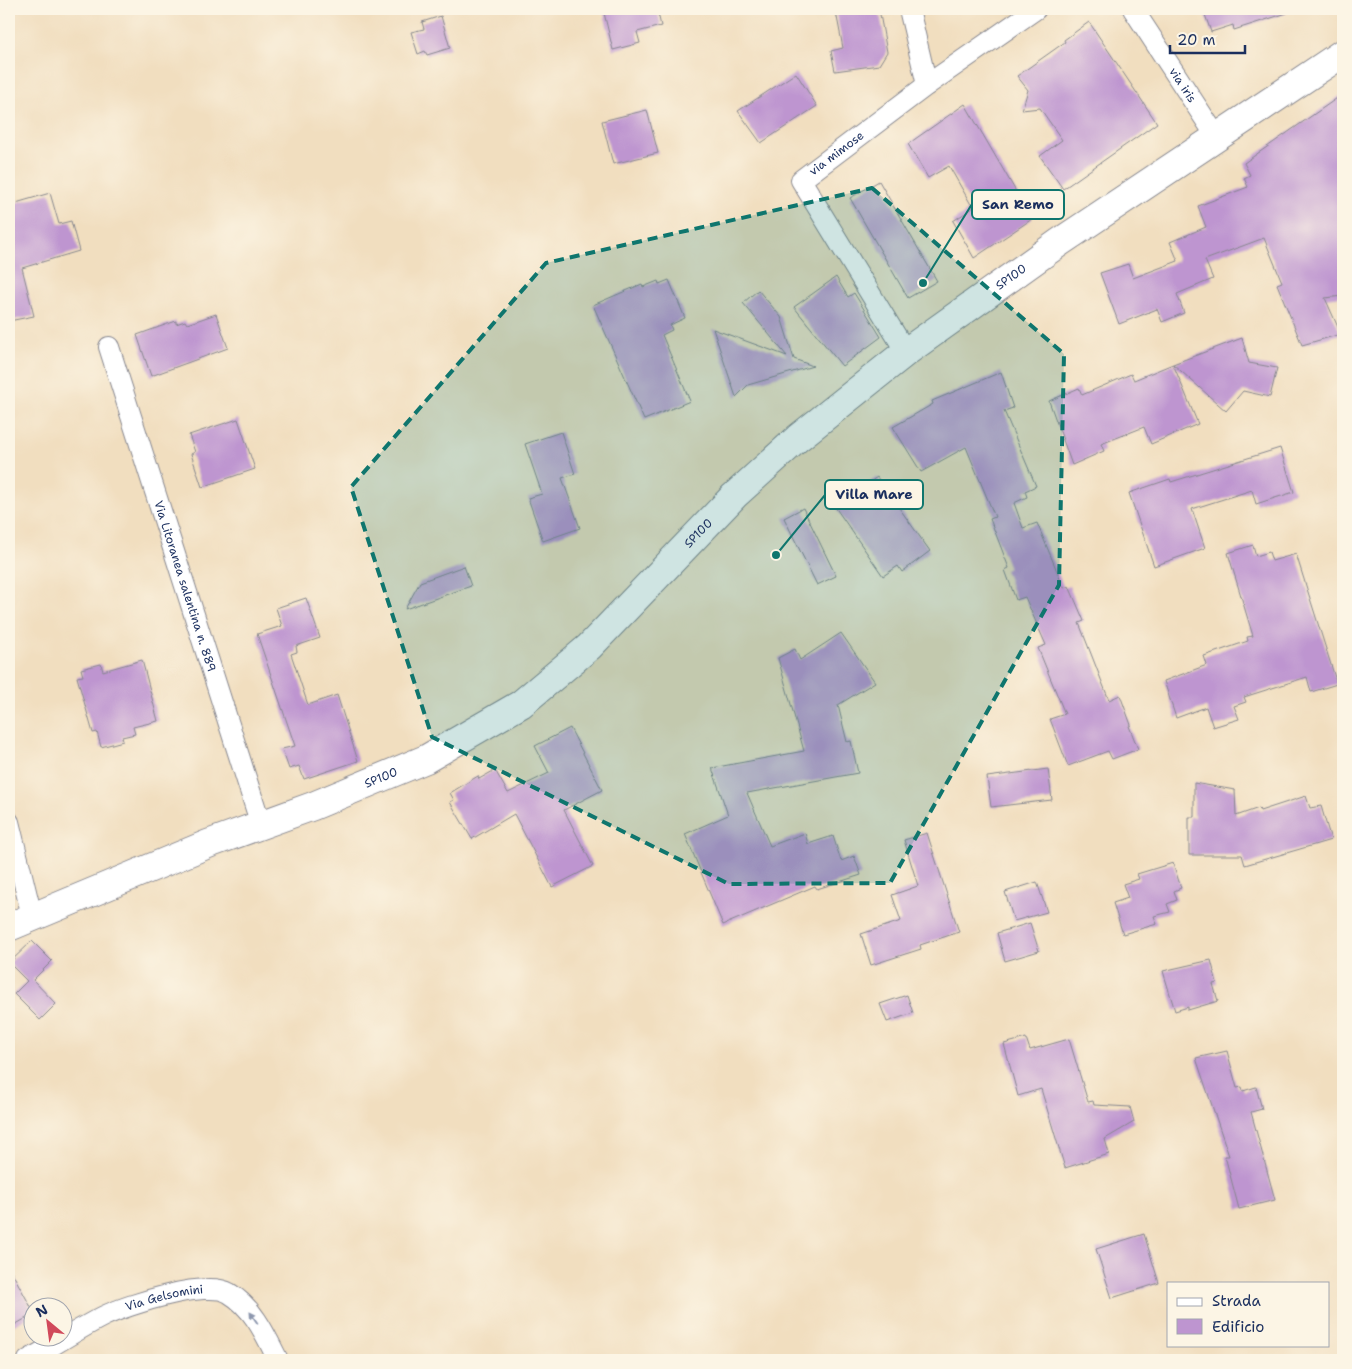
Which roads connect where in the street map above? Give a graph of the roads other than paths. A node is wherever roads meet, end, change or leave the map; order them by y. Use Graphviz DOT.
graph roads {
  1 [pos="909,9"];
  2 [pos="1036,9"];
  3 [pos="1133,9"];
  4 [pos="1343,53"];
  5 [pos="927,85"];
  6 [pos="1216,136"];
  7 [pos="109,347"];
  8 [pos="906,352"];
  9 [pos="9,822"];
  10 [pos="261,825"];
  11 [pos="20,922"];
  12 [pos="28,1360"];
  13 [pos="278,1360"];
  1 -- 5 [label="street"];
  2 -- 5 [label="street, via mimose"];
  3 -- 6 [label="street, via iris"];
  4 -- 6 [label="main road, SP100 / SP100"];
  5 -- 8 [label="street, via mimose"];
  6 -- 8 [label="main road, SP100 / SP100"];
  7 -- 10 [label="street, Via Litoranea salentina n. 889"];
  8 -- 10 [label="main road, SP100 / SP100"];
  9 -- 11 [label="street"];
  10 -- 11 [label="main road, SP100 / SP100"];
  13 -- 12 [label="street, Via Gelsomini, one-way"];
}
